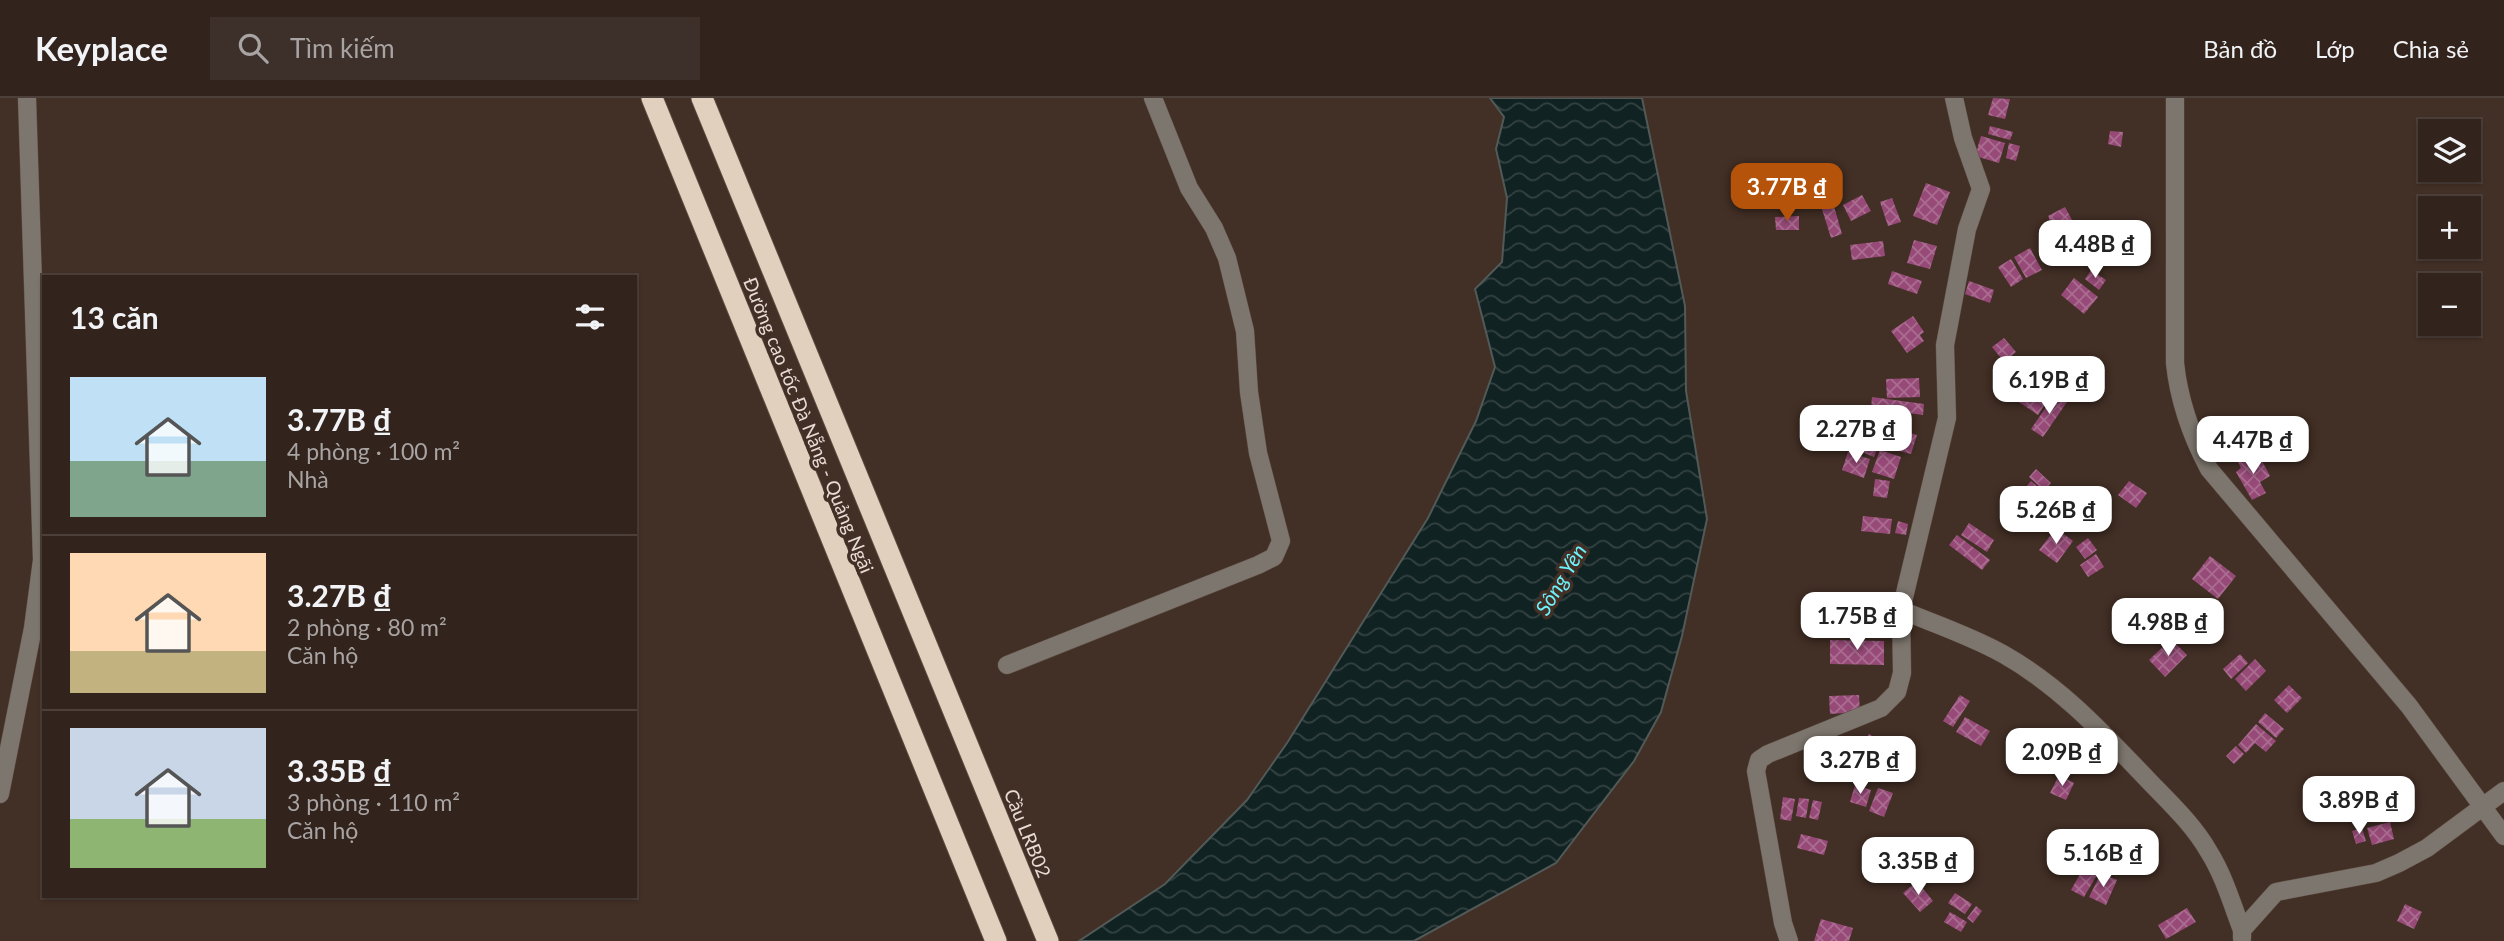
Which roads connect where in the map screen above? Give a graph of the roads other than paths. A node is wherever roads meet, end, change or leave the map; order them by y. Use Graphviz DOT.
graph roads {
  1 [pos="27,98"];
  2 [pos="652,98"];
  3 [pos="702,98"];
  4 [pos="1153,98"];
  5 [pos="1954,98"];
  6 [pos="2175,98"];
  7 [pos="1901,610"];
  8 [pos="1007,665"];
  9 [pos="967,742"];
  10 [pos="2504,791"];
  11 [pos="0,794"];
  12 [pos="2483,805"];
  13 [pos="2504,836"];
  14 [pos="2242,936"];
  15 [pos="996,941"];
  16 [pos="1048,941"];
  17 [pos="1789,941"];
  1 -- 11 [label="street"];
  2 -- 15 [label="highway, Đường cao tốc Đà Nẵng - Quảng Ngãi"];
  3 -- 9 [label="highway, Đường cao tốc Đà Nẵng - Quảng Ngãi"];
  4 -- 8 [label="street"];
  5 -- 7 [label="street"];
  6 -- 12 [label="street"];
  7 -- 14 [label="street"];
  7 -- 17 [label="street"];
  9 -- 16 [label="highway, Cầu LRB02"];
  10 -- 12 [label="street"];
  12 -- 13 [label="street"];
  12 -- 14 [label="street"];
}
